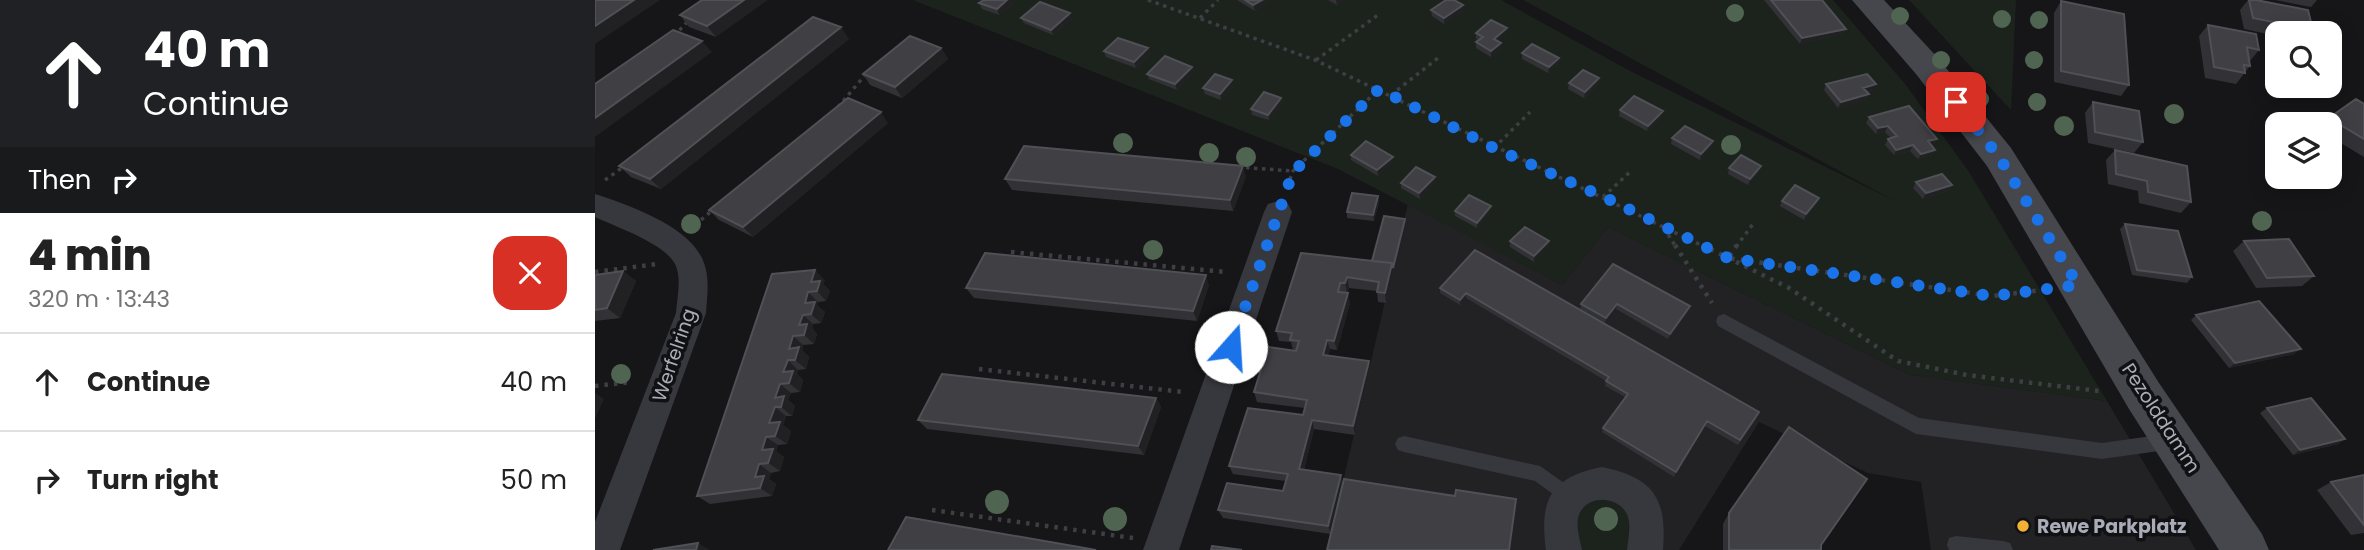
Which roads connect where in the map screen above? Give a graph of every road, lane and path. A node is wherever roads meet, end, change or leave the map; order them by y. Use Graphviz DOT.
graph roads {
  1 [pos="1148,0"];
  2 [pos="1218,0"];
  3 [pos="1867,0"];
  4 [pos="696,13"];
  5 [pos="1378,15"];
  6 [pos="1200,18"];
  7 [pos="672,39"];
  8 [pos="1439,58"];
  9 [pos="1315,60"];
  10 [pos="870,71"];
  11 [pos="1379,89"];
  12 [pos="1391,95"];
  13 [pos="835,111"];
  14 [pos="1530,112"];
  15 [pos="1494,148"];
  16 [pos="627,164"];
  17 [pos="1225,166"];
  18 [pos="1631,171"];
  19 [pos="1293,172"];
  20 [pos="595,188"];
  21 [pos="1604,197"];
  22 [pos="595,205"];
  23 [pos="717,207"];
  24 [pos="1278,212"];
  25 [pos="1753,224"];
  26 [pos="1663,227"];
  27 [pos="681,251"];
  28 [pos="1011,252"];
  29 [pos="1728,258"];
  30 [pos="595,272"];
  31 [pos="1257,274"];
  32 [pos="2078,285"];
  33 [pos="1724,321"];
  34 [pos="979,369"];
  35 [pos="1215,396"];
  36 [pos="2144,396"];
  37 [pos="2175,440"];
  38 [pos="1404,444"];
  39 [pos="1568,496"];
  40 [pos="932,510"];
  41 [pos="1956,545"];
  42 [pos="1162,546"];
  43 [pos="602,550"];
  44 [pos="1564,550"];
  45 [pos="1645,550"];
  46 [pos="2003,550"];
  47 [pos="2246,550"];
  1 -- 6 [label="path"];
  2 -- 6 [label="path"];
  3 -- 32 [label="street, Pezolddamm"];
  4 -- 7 [label="path"];
  5 -- 9 [label="path"];
  6 -- 9 [label="path"];
  8 -- 12 [label="path"];
  9 -- 11 [label="path"];
  10 -- 13 [label="path"];
  11 -- 12 [label="path"];
  11 -- 19 [label="path"];
  12 -- 15 [label="path"];
  14 -- 15 [label="path"];
  15 -- 21 [label="path"];
  16 -- 20 [label="path"];
  17 -- 19 [label="path"];
  18 -- 21 [label="path"];
  19 -- 24 [label="path"];
  21 -- 26 [label="path"];
  22 -- 27 [label="street"];
  23 -- 27 [label="path"];
  24 -- 31 [label="street"];
  25 -- 29 [label="path"];
  26 -- 29 [label="path"];
  26 -- 33 [label="path"];
  27 -- 30 [label="path"];
  27 -- 43 [label="street, Werfelring"];
  28 -- 31 [label="path"];
  29 -- 32 [label="path"];
  29 -- 36 [label="path"];
  31 -- 35 [label="street"];
  32 -- 36 [label="street, Pezolddamm"];
  33 -- 37 [label="lane"];
  34 -- 35 [label="path"];
  35 -- 42 [label="street"];
  36 -- 37 [label="street, Pezolddamm"];
  37 -- 47 [label="street, Pezolddamm"];
  38 -- 39 [label="lane"];
  39 -- 44 [label="street"];
  39 -- 45 [label="street"];
  40 -- 42 [label="path"];
  41 -- 46 [label="lane"];
}
